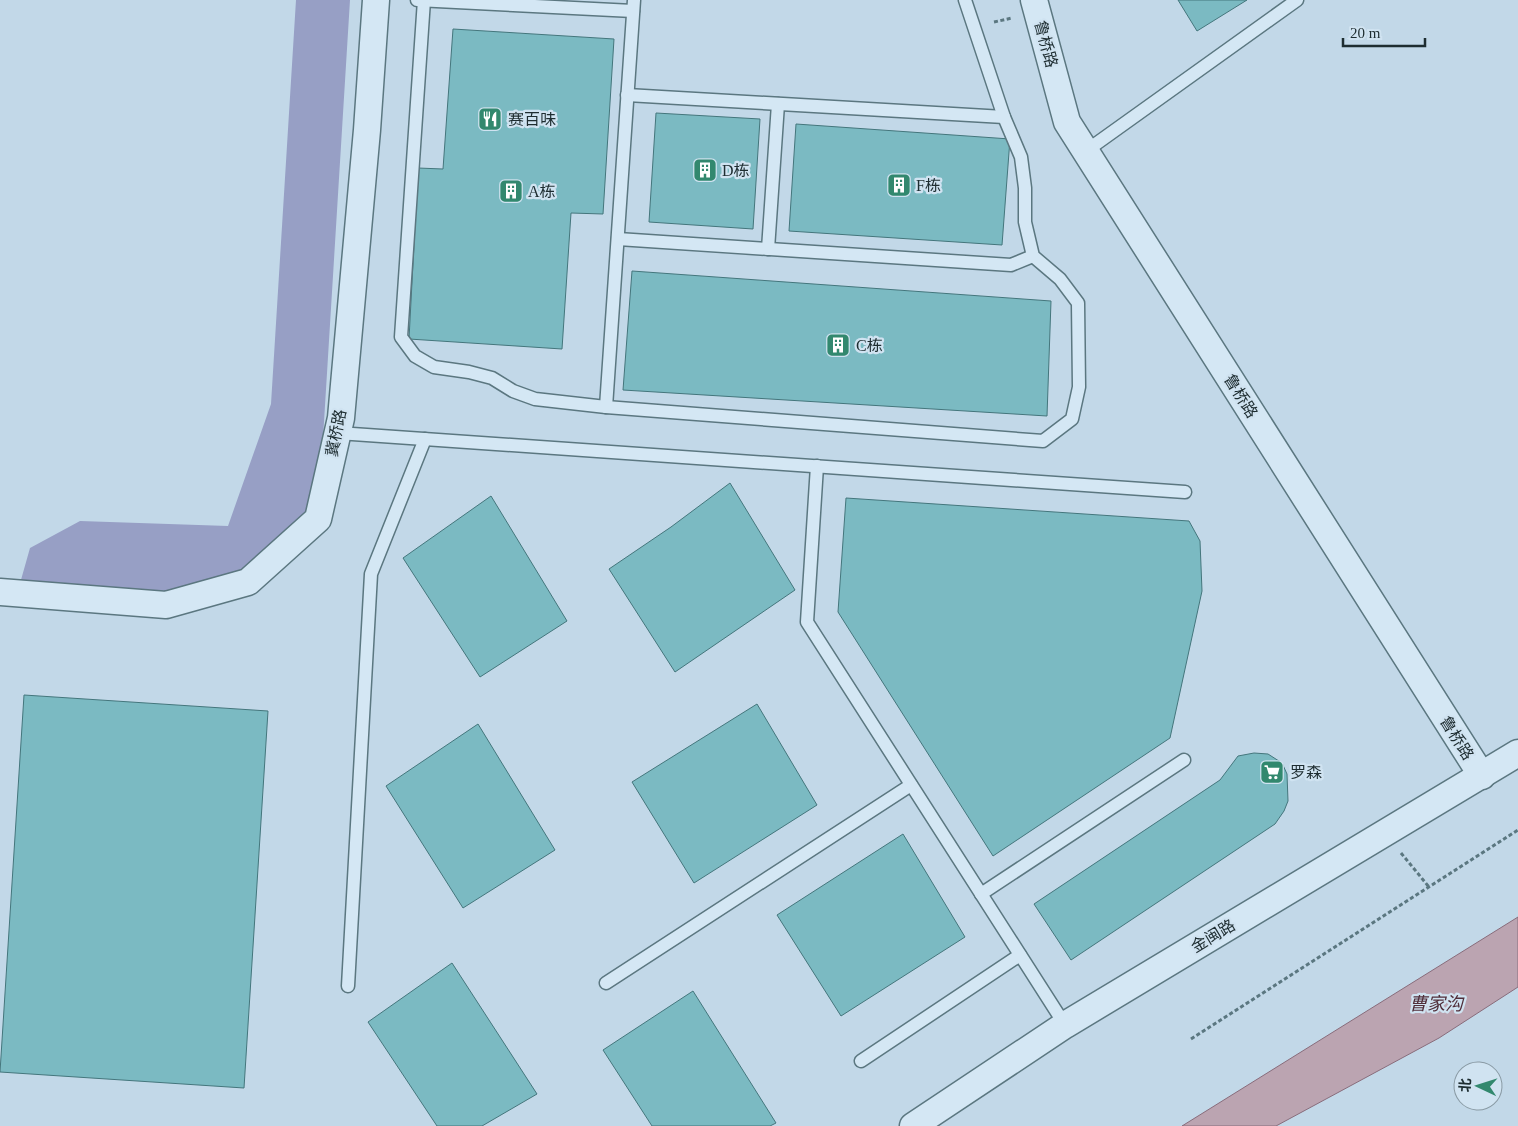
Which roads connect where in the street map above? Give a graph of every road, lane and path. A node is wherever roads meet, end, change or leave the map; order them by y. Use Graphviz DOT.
graph roads {
  1 [pos="376,0"];
  2 [pos="417,0"];
  3 [pos="424,0"];
  4 [pos="965,0"];
  5 [pos="1298,0"];
  6 [pos="633,6"];
  7 [pos="1036,7"];
  8 [pos="973,26"];
  9 [pos="628,95"];
  10 [pos="778,104"];
  11 [pos="1004,117"];
  12 [pos="1086,151"];
  13 [pos="618,239"];
  14 [pos="768,249"];
  15 [pos="1033,256"];
  16 [pos="606,408"];
  17 [pos="338,433"];
  18 [pos="425,439"];
  19 [pos="817,466"];
  20 [pos="1185,492"];
  21 [pos="0,592"];
  22 [pos="1518,753"];
  23 [pos="1184,760"];
  24 [pos="1482,776"];
  25 [pos="912,785"];
  26 [pos="1518,830"];
  27 [pos="1385,834"];
  28 [pos="1429,887"];
  29 [pos="981,894"];
  30 [pos="1020,955"];
  31 [pos="606,983"];
  32 [pos="348,986"];
  33 [pos="1065,1025"];
  34 [pos="1191,1039"];
  35 [pos="861,1061"];
  36 [pos="913,1126"];
  1 -- 17 [label="street, 冀桥路"];
  2 -- 3 [label="lane"];
  3 -- 6 [label="lane"];
  3 -- 16 [label="lane"];
  4 -- 8 [label="lane"];
  5 -- 12 [label="lane"];
  6 -- 9 [label="lane"];
  7 -- 8 [label="path"];
  7 -- 12 [label="street, 鲁桥路"];
  8 -- 11 [label="lane"];
  9 -- 10 [label="lane"];
  9 -- 13 [label="lane"];
  10 -- 11 [label="lane"];
  10 -- 14 [label="lane"];
  11 -- 15 [label="lane"];
  12 -- 24 [label="street, 鲁桥路"];
  13 -- 14 [label="lane"];
  13 -- 16 [label="lane"];
  14 -- 15 [label="lane"];
  15 -- 16 [label="lane"];
  17 -- 18 [label="lane"];
  17 -- 21 [label="street, 冀桥路"];
  18 -- 19 [label="lane"];
  18 -- 32 [label="lane"];
  19 -- 20 [label="lane"];
  19 -- 25 [label="lane"];
  22 -- 24 [label="street, 金闽路"];
  23 -- 29 [label="lane"];
  24 -- 27 [label="street, 金闽路"];
  25 -- 29 [label="lane"];
  25 -- 31 [label="lane"];
  26 -- 28 [label="path"];
  27 -- 28 [label="path"];
  27 -- 33 [label="street, 金闽路"];
  28 -- 34 [label="path"];
  29 -- 30 [label="lane"];
  30 -- 33 [label="lane"];
  30 -- 35 [label="lane"];
  33 -- 36 [label="street, 金闽路"];
}
